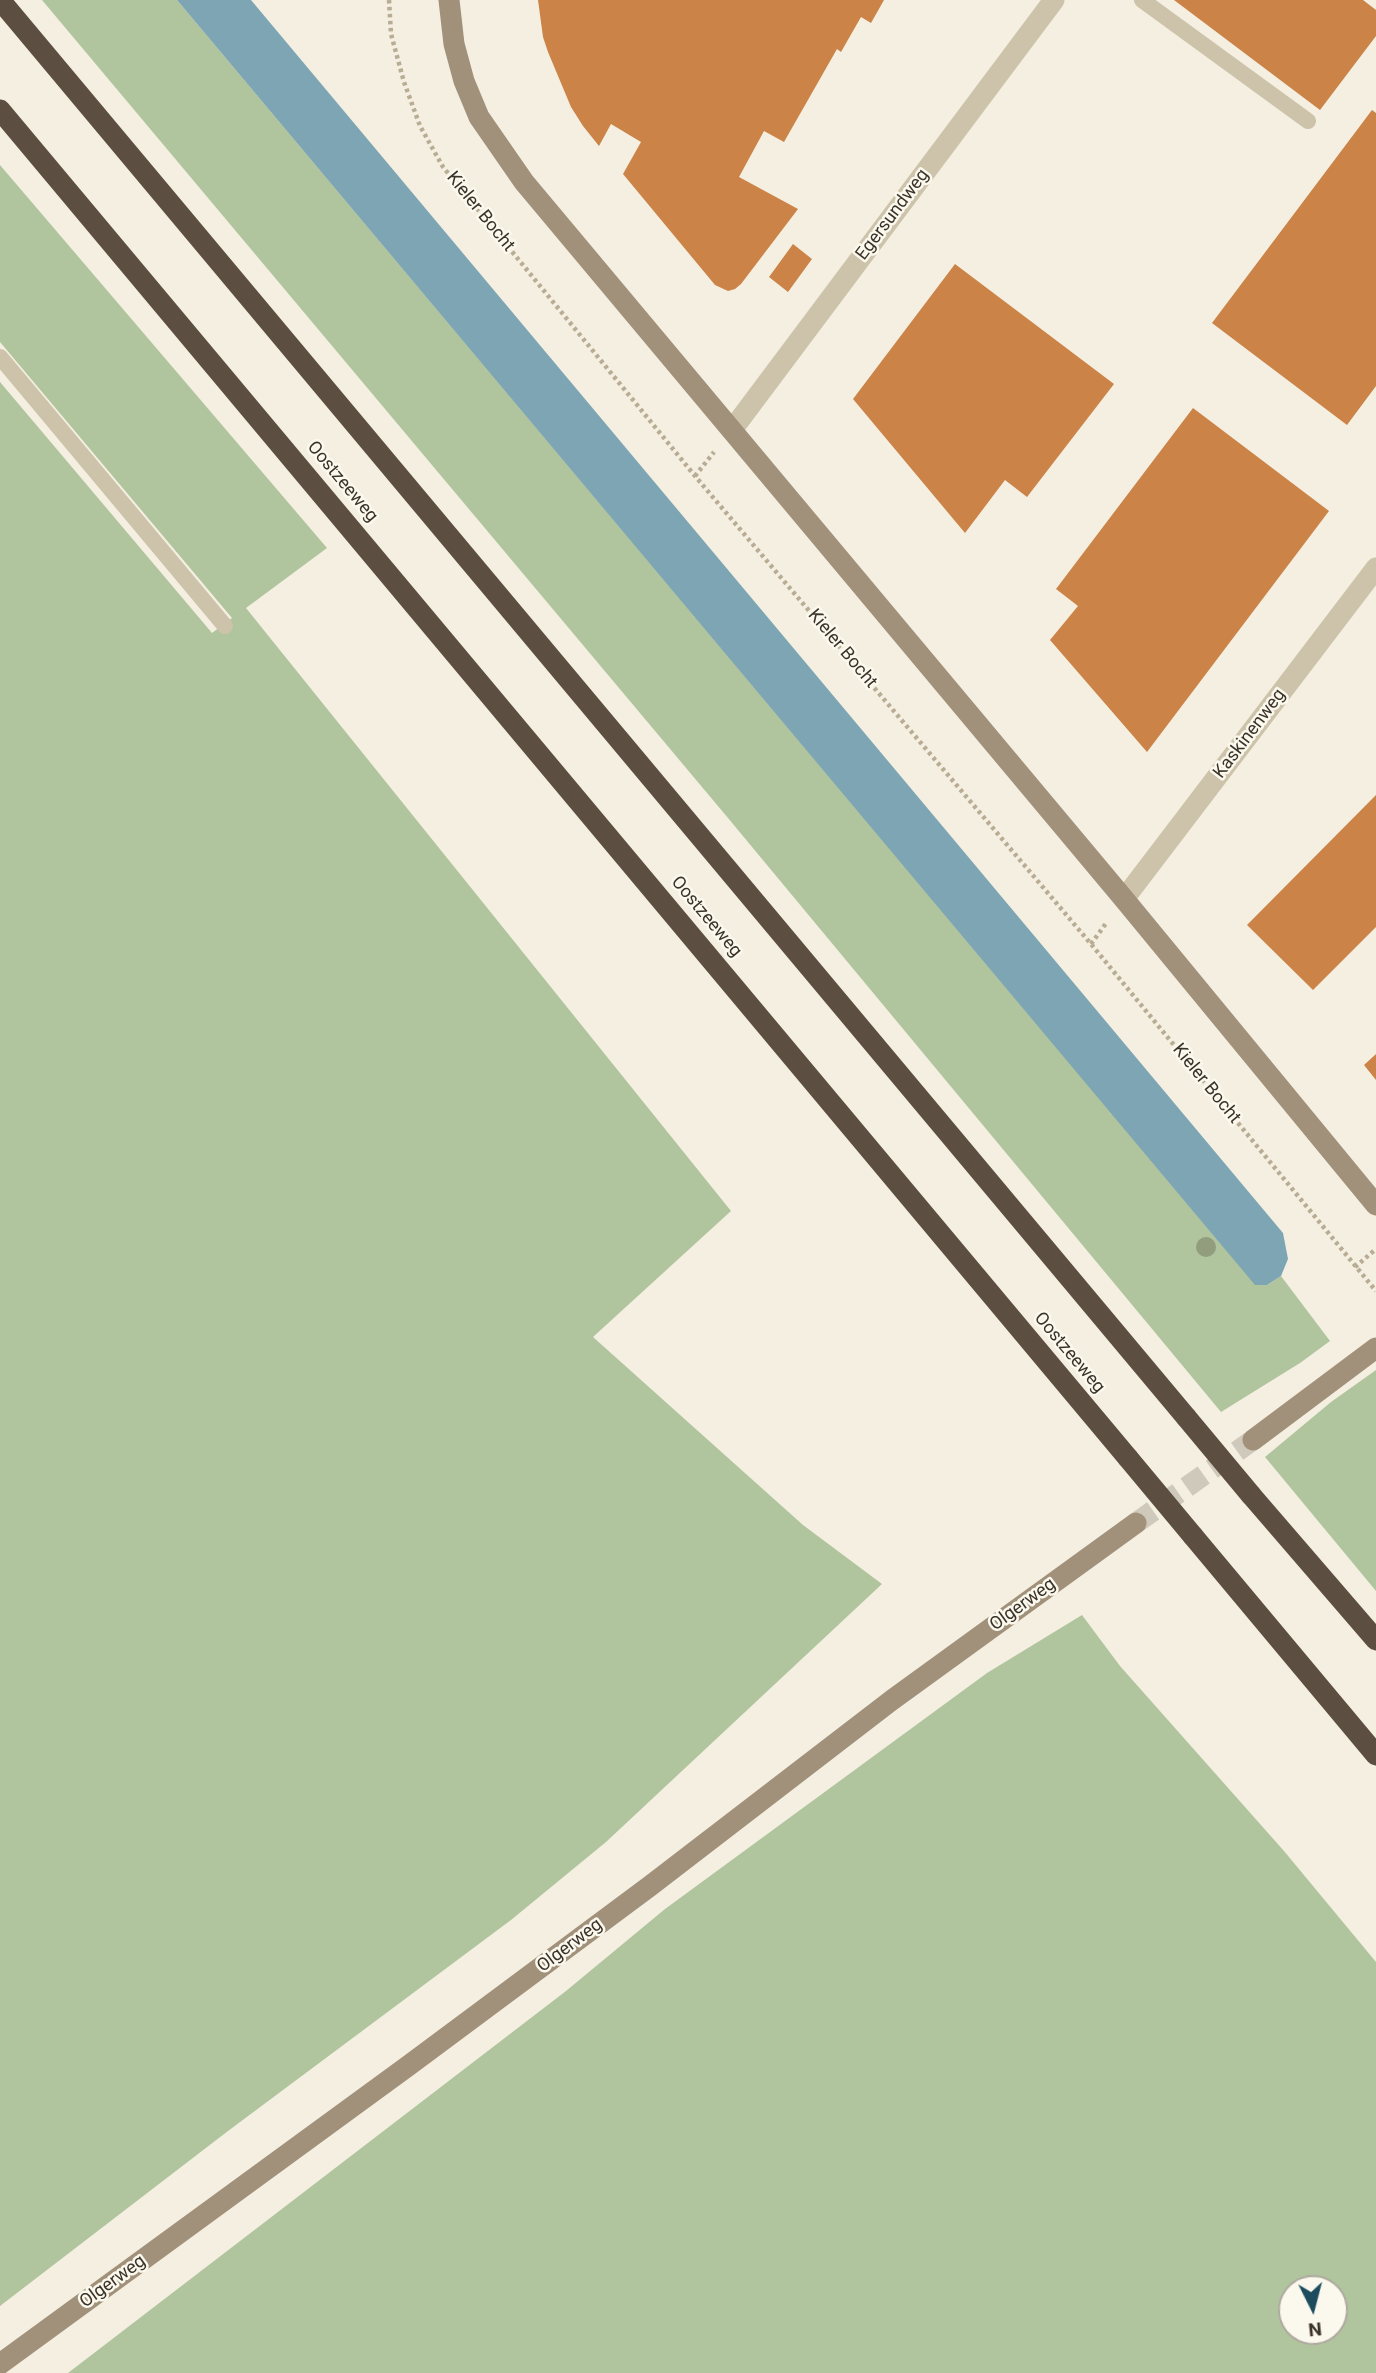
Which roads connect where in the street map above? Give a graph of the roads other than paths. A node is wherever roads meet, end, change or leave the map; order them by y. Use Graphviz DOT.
graph roads {
  1 [pos="0,0"];
  2 [pos="449,0"];
  3 [pos="1054,0"];
  4 [pos="1142,0"];
  5 [pos="0,110"];
  6 [pos="1308,121"];
  7 [pos="0,357"];
  8 [pos="732,430"];
  9 [pos="1376,568"];
  10 [pos="225,626"];
  11 [pos="1124,899"];
  12 [pos="1376,1205"];
  13 [pos="1376,1348"];
  14 [pos="1253,1440"];
  15 [pos="1136,1523"];
  16 [pos="1376,1640"];
  17 [pos="1376,1755"];
  18 [pos="0,2364"];
  1 -- 16 [label="highway, bridge"];
  2 -- 8 [label="street"];
  3 -- 8 [label="street, Egersundweg"];
  4 -- 6 [label="lane"];
  5 -- 17 [label="highway, Oostzeeweg, bridge"];
  7 -- 10 [label="lane"];
  8 -- 11 [label="street"];
  9 -- 11 [label="street, Kaskinenweg"];
  11 -- 12 [label="street"];
  13 -- 14 [label="street"];
  15 -- 18 [label="street, Olgerweg"];
}
